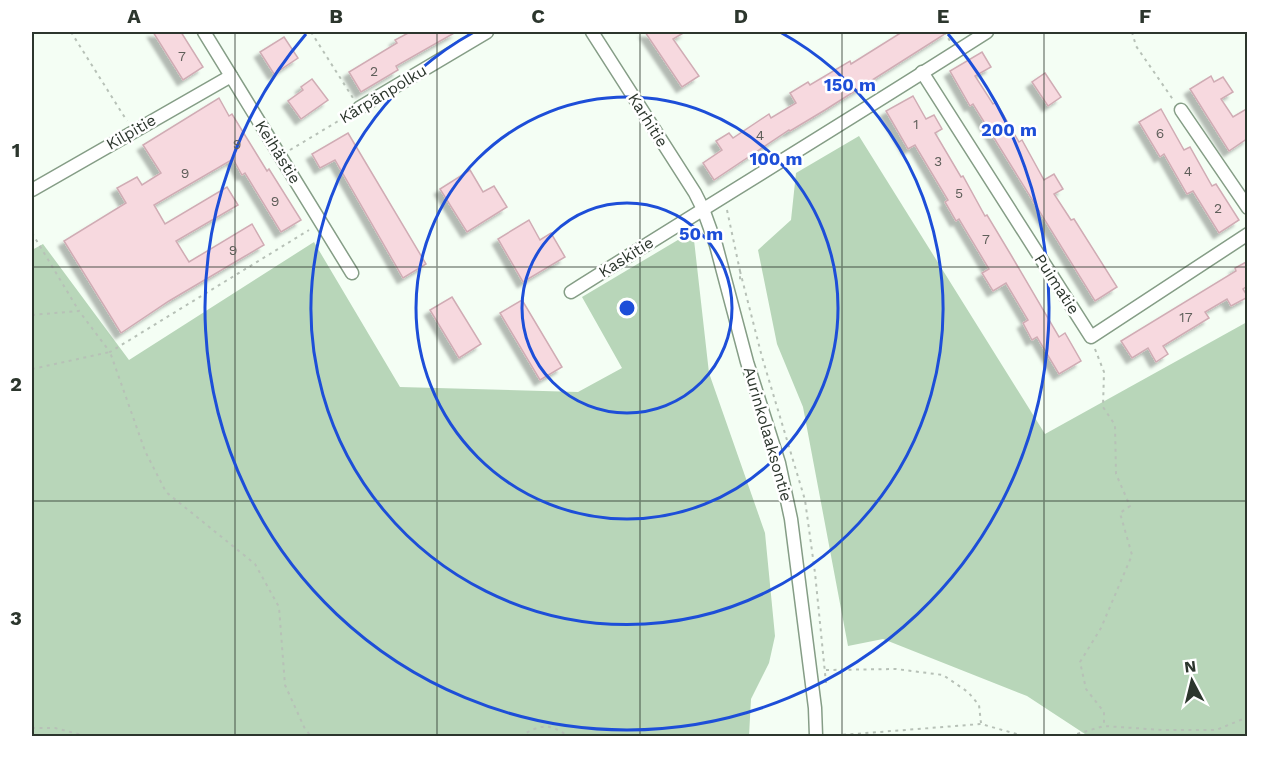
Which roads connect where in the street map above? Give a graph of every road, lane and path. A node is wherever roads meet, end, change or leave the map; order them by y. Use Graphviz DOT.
graph roads {
  1 [pos="71,32"];
  2 [pos="204,32"];
  3 [pos="311,32"];
  4 [pos="487,32"];
  5 [pos="592,32"];
  6 [pos="987,32"];
  7 [pos="1132,32"];
  8 [pos="973,35"];
  9 [pos="922,72"];
  10 [pos="231,76"];
  11 [pos="359,108"];
  12 [pos="1181,110"];
  13 [pos="133,130"];
  14 [pos="280,156"];
  15 [pos="32,189"];
  16 [pos="725,197"];
  17 [pos="1248,208"];
  18 [pos="703,209"];
  19 [pos="321,222"];
  20 [pos="32,233"];
  21 [pos="1248,234"];
  22 [pos="352,273"];
  23 [pos="571,292"];
  24 [pos="729,294"];
  25 [pos="79,311"];
  26 [pos="32,315"];
  27 [pos="1091,337"];
  28 [pos="110,352"];
  29 [pos="32,369"];
  30 [pos="826,670"];
  31 [pos="1248,717"];
  32 [pos="981,724"];
  33 [pos="1104,726"];
  34 [pos="32,728"];
  35 [pos="86,736"];
  36 [pos="310,736"];
  37 [pos="520,736"];
  38 [pos="568,736"];
  39 [pos="816,736"];
  40 [pos="826,736"];
  41 [pos="1024,736"];
  42 [pos="1070,736"];
  1 -- 13 [label="path"];
  2 -- 10 [label="street, Keihästie"];
  3 -- 11 [label="path"];
  4 -- 11 [label="street, Kärpänpolku"];
  5 -- 18 [label="street, Karhitie"];
  6 -- 8 [label="street, Kaskitie"];
  7 -- 12 [label="path"];
  8 -- 9 [label="street, Kaskitie"];
  9 -- 16 [label="street, Kaskitie"];
  9 -- 27 [label="street, Puimatie"];
  10 -- 13 [label="street, Kilpitie"];
  10 -- 14 [label="street, Keihästie"];
  11 -- 14 [label="path, Kärpänpolku"];
  12 -- 17 [label="street"];
  13 -- 15 [label="street, Kilpitie"];
  14 -- 19 [label="street, Keihästie"];
  16 -- 18 [label="street, Kaskitie"];
  16 -- 24 [label="path"];
  18 -- 23 [label="street, Kaskitie"];
  18 -- 24 [label="street, Aurinkolaaksontie"];
  19 -- 22 [label="street, Keihästie"];
  19 -- 28 [label="path"];
  20 -- 25 [label="path"];
  21 -- 27 [label="street"];
  24 -- 39 [label="street, Aurinkolaaksontie"];
  25 -- 26 [label="path"];
  25 -- 28 [label="path"];
  27 -- 33 [label="path"];
  28 -- 29 [label="path"];
  28 -- 36 [label="path"];
  30 -- 32 [label="path"];
  31 -- 33 [label="path"];
  32 -- 40 [label="path"];
  32 -- 41 [label="path"];
  33 -- 42 [label="path"];
  34 -- 35 [label="path"];
  37 -- 38 [label="path"];
}
